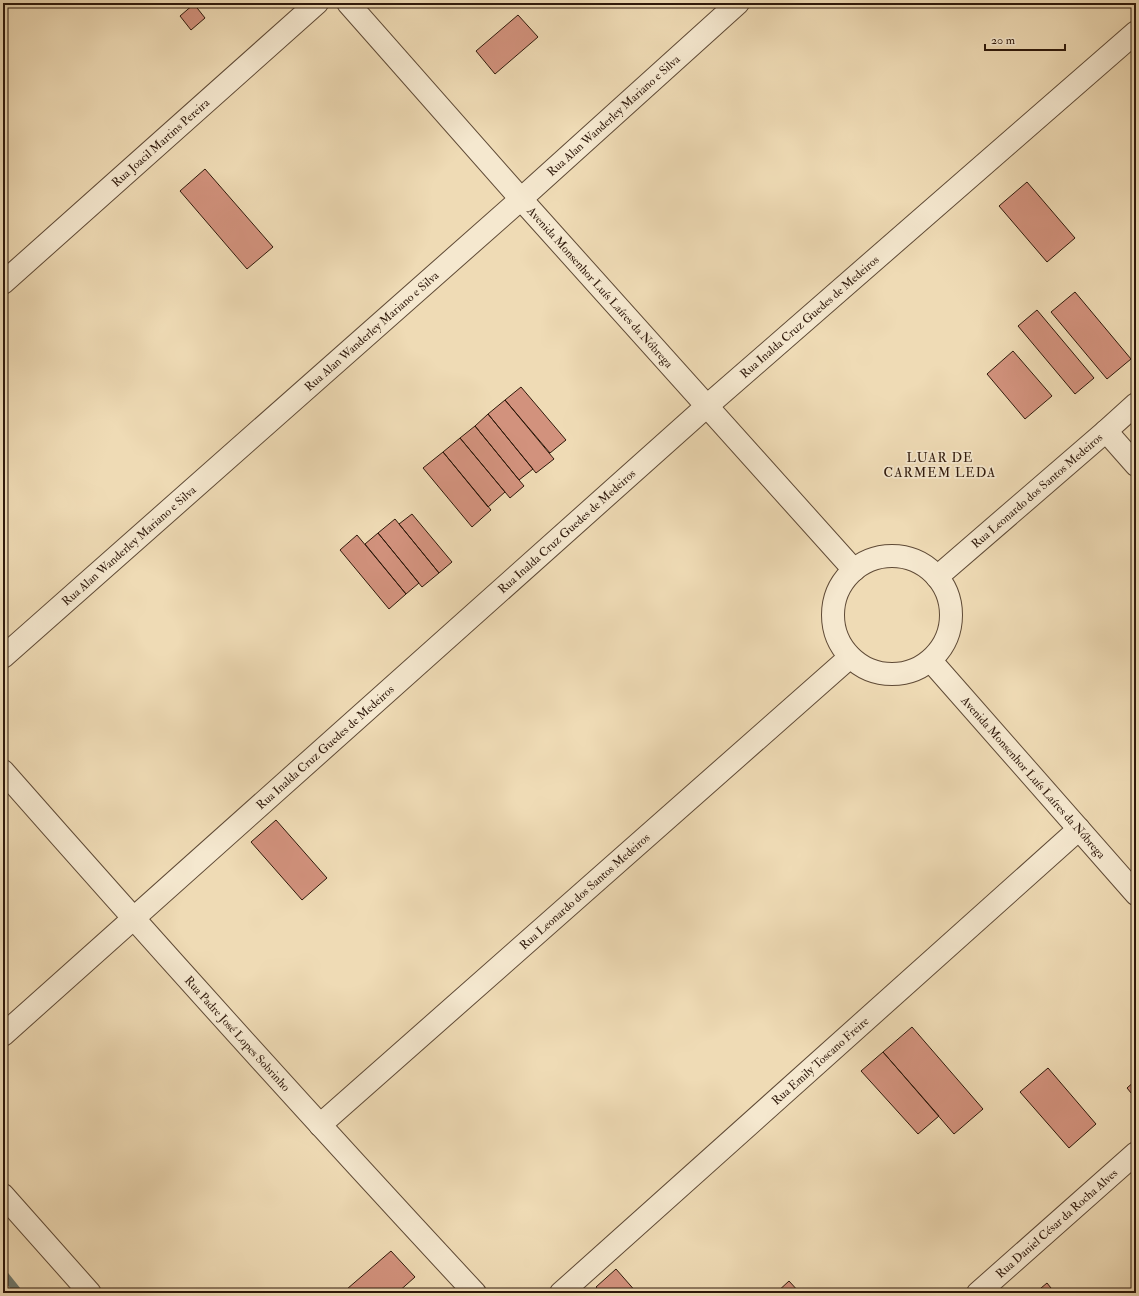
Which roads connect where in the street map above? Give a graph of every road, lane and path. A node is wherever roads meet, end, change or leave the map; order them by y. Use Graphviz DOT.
graph roads {
  1 [pos="317,3"];
  2 [pos="348,3"];
  3 [pos="738,3"];
  4 [pos="1136,32"];
  5 [pos="521,199"];
  6 [pos="3,283"];
  7 [pos="1136,404"];
  8 [pos="707,406"];
  9 [pos="1106,431"];
  10 [pos="1136,465"];
  11 [pos="854,570"];
  12 [pos="937,577"];
  13 [pos="3,657"];
  14 [pos="850,657"];
  15 [pos="931,660"];
  16 [pos="3,771"];
  17 [pos="1079,829"];
  18 [pos="1136,894"];
  19 [pos="134,919"];
  20 [pos="3,1035"];
  21 [pos="320,1125"];
  22 [pos="1136,1153"];
  23 [pos="3,1195"];
  24 [pos="90,1293"];
  25 [pos="475,1293"];
  26 [pos="561,1293"];
  27 [pos="978,1293"];
  1 -- 6 [label="street, Rua Joacil Martins Pereira"];
  2 -- 5 [label="street, Avenida Monsenhor Luís Laíres da Nóbrega"];
  3 -- 5 [label="street, Rua Alan Wanderley Mariano e Silva"];
  4 -- 8 [label="street, Rua Inalda Cruz Guedes de Medeiros"];
  5 -- 8 [label="street, Avenida Monsenhor Luís Laíres da Nóbrega"];
  5 -- 13 [label="street, Rua Alan Wanderley Mariano e Silva"];
  7 -- 9 [label="street, Rua Leonardo dos Santos Medeiros"];
  8 -- 11 [label="street, Avenida Monsenhor Luís Laíres da Nóbrega"];
  8 -- 19 [label="street, Rua Inalda Cruz Guedes de Medeiros"];
  9 -- 10 [label="street"];
  9 -- 12 [label="street, Rua Leonardo dos Santos Medeiros"];
  11 -- 12 [label="street"];
  11 -- 14 [label="street"];
  12 -- 15 [label="street"];
  14 -- 15 [label="street"];
  14 -- 21 [label="street, Rua Leonardo dos Santos Medeiros"];
  15 -- 17 [label="street, Avenida Monsenhor Luís Laíres da Nóbrega"];
  16 -- 19 [label="street, Rua Padre José Lopes Sobrinho"];
  17 -- 18 [label="street, Avenida Monsenhor Luís Laíres da Nóbrega"];
  17 -- 26 [label="street, Rua Emily Toscano Freire"];
  19 -- 20 [label="street, Rua Inalda Cruz Guedes de Medeiros"];
  19 -- 21 [label="street, Rua Padre José Lopes Sobrinho"];
  21 -- 25 [label="street, Rua Padre José Lopes Sobrinho"];
  22 -- 27 [label="street, Rua Daniel César da Rocha Alves"];
  23 -- 24 [label="street"];
}
